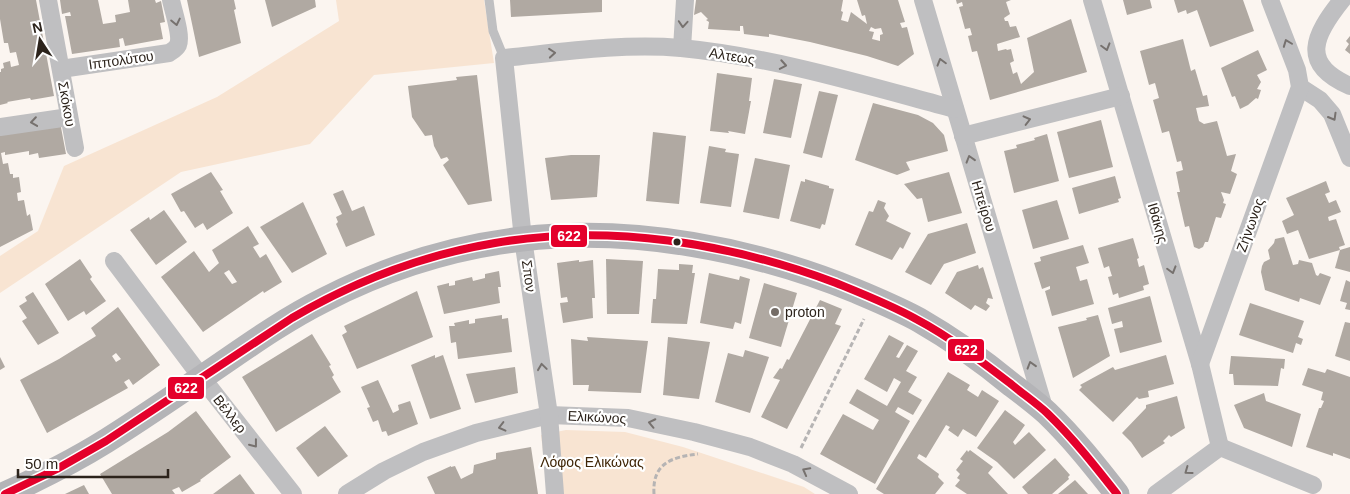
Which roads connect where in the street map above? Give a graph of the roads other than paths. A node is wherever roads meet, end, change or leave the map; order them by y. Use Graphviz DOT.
graph roads {
  1 [pos="48,0"];
  2 [pos="171,0"];
  3 [pos="489,0"];
  4 [pos="685,0"];
  5 [pos="923,0"];
  6 [pos="1092,0"];
  7 [pos="1270,0"];
  8 [pos="1342,0"];
  9 [pos="682,48"];
  10 [pos="504,58"];
  11 [pos="61,69"];
  12 [pos="1350,86"];
  13 [pos="1300,87"];
  14 [pos="1120,96"];
  15 [pos="955,109"];
  16 [pos="69,117"];
  17 [pos="0,127"];
  18 [pos="963,136"];
  19 [pos="74,148"];
  20 [pos="1350,158"];
  21 [pos="523,239"];
  22 [pos="114,261"];
  23 [pos="1200,364"];
  24 [pos="202,378"];
  25 [pos="1045,412"];
  26 [pos="549,415"];
  27 [pos="1220,447"];
  28 [pos="1313,485"];
  29 [pos="5,494"];
  30 [pos="293,494"];
  31 [pos="347,494"];
  32 [pos="555,494"];
  33 [pos="849,494"];
  34 [pos="1117,494"];
  35 [pos="1156,494"];
  1 -- 11 [label="street, Σκόκου"];
  2 -- 11 [label="street, Ιππολύτου, one-way"];
  3 -- 10 [label="lane"];
  4 -- 9 [label="street, one-way"];
  15 -- 5 [label="street, Ηπείρου, one-way"];
  6 -- 14 [label="street, Ιθάκης, one-way"];
  13 -- 7 [label="street, one-way"];
  8 -- 12 [label="street"];
  10 -- 9 [label="street, Αλτεως, one-way"];
  9 -- 15 [label="street, Αλτεως, one-way"];
  10 -- 21 [label="street, Σπον"];
  11 -- 16 [label="street, Σκόκου"];
  13 -- 20 [label="street, one-way"];
  13 -- 23 [label="street, Ζήνωνος"];
  18 -- 14 [label="street, one-way"];
  14 -- 23 [label="street, Ιθάκης, one-way"];
  15 -- 18 [label="street, Ηπείρου"];
  16 -- 17 [label="street, one-way"];
  16 -- 19 [label="street, Σκόκου"];
  25 -- 18 [label="street, Ηπείρου, one-way"];
  21 -- 24 [label="street"];
  21 -- 25 [label="street"];
  26 -- 21 [label="street, Σπον, one-way"];
  22 -- 24 [label="street, Βέλλερ"];
  23 -- 27 [label="street, Ιθάκης"];
  24 -- 29 [label="street"];
  24 -- 30 [label="street, Βέλλερ, one-way"];
  25 -- 34 [label="street"];
  26 -- 31 [label="street, Ελικώνος, one-way"];
  26 -- 32 [label="street, Σπον"];
  33 -- 26 [label="street, Ελικώνος, one-way"];
  27 -- 28 [label="street"];
  27 -- 35 [label="street, one-way"];
}
